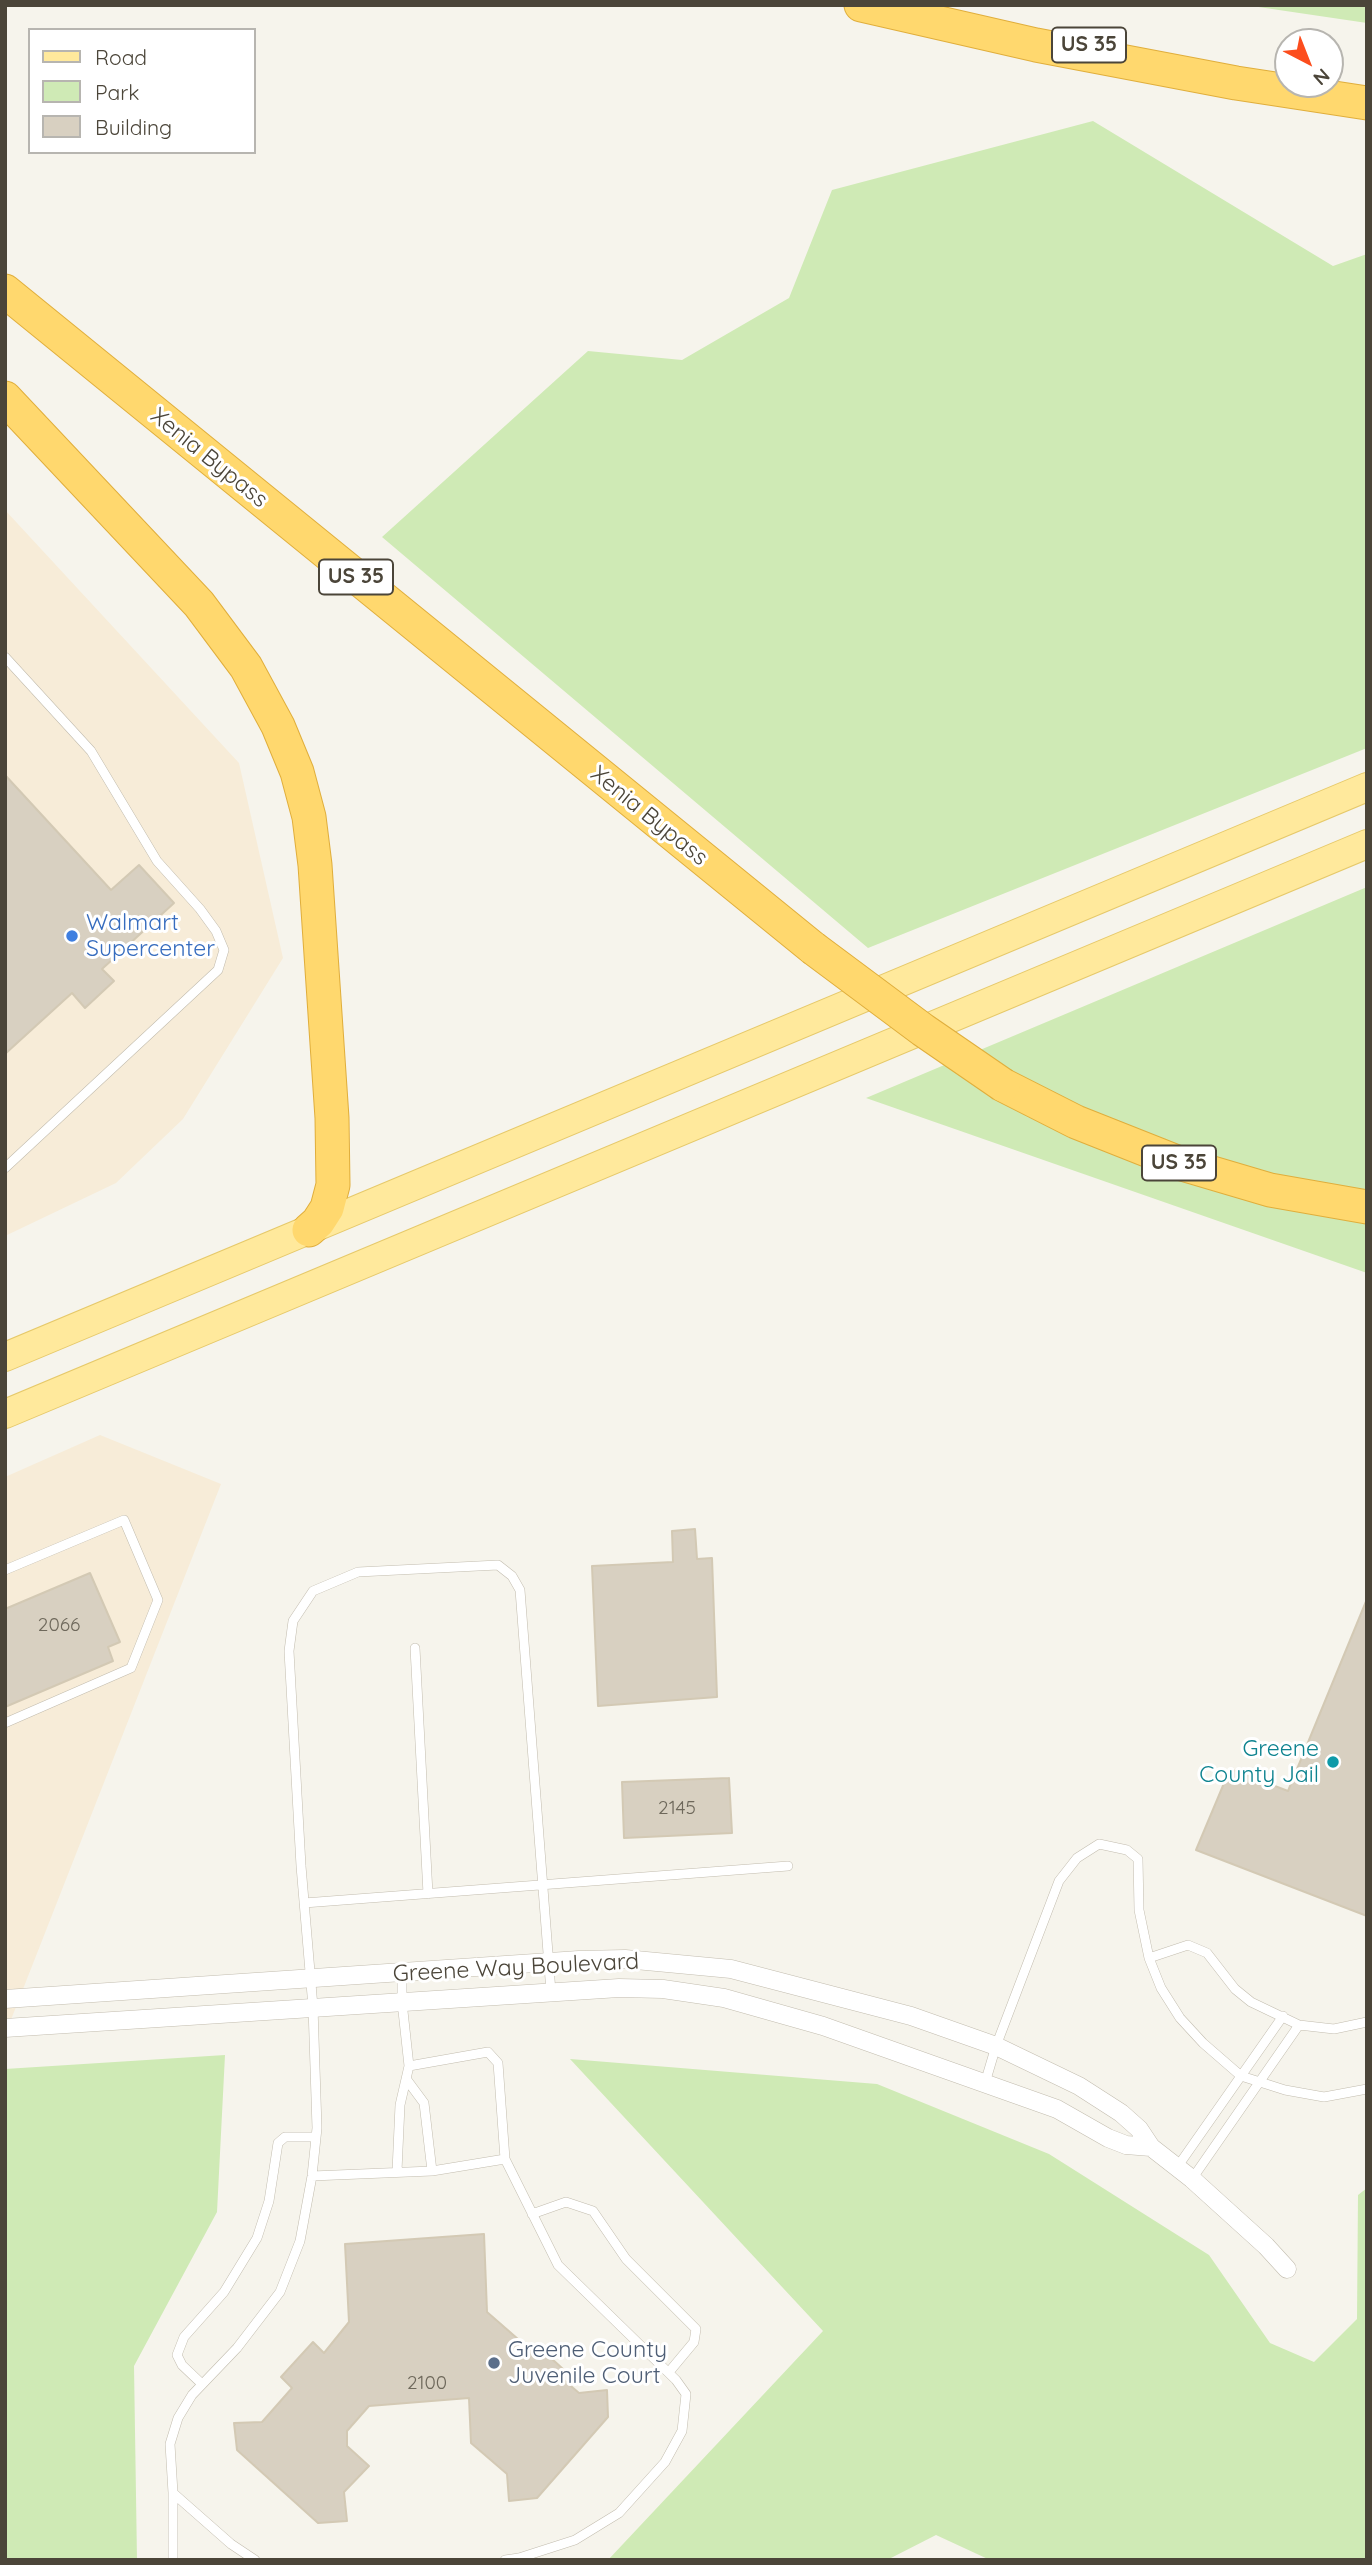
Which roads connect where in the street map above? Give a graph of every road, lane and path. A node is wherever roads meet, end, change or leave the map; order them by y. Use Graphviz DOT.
graph roads {
  1 [pos="861,5"];
  2 [pos="890,5"];
  3 [pos="1274,74"];
  4 [pos="1344,83"];
  5 [pos="1367,86"];
  6 [pos="1367,103"];
  7 [pos="5,290"];
  8 [pos="5,398"];
  9 [pos="5,657"];
  10 [pos="1367,787"];
  11 [pos="1367,844"];
  12 [pos="5,1168"];
  13 [pos="1367,1207"];
  14 [pos="309,1230"];
  15 [pos="5,1357"];
  16 [pos="5,1414"];
  17 [pos="5,1570"];
  18 [pos="415,1648"];
  19 [pos="5,1723"];
  20 [pos="788,1866"];
  21 [pos="544,1884"];
  22 [pos="428,1894"];
  23 [pos="304,1903"];
  24 [pos="1149,1958"];
  25 [pos="548,1962"];
  26 [pos="402,1973"];
  27 [pos="310,1980"];
  28 [pos="551,1992"];
  29 [pos="5,1999"];
  30 [pos="402,2002"];
  31 [pos="313,2007"];
  32 [pos="1283,2016"];
  33 [pos="1367,2022"];
  34 [pos="1299,2025"];
  35 [pos="5,2028"];
  36 [pos="996,2046"];
  37 [pos="409,2066"];
  38 [pos="1241,2076"];
  39 [pos="407,2080"];
  40 [pos="1258,2082"];
  41 [pos="985,2083"];
  42 [pos="1367,2089"];
  43 [pos="316,2137"];
  44 [pos="1151,2147"];
  45 [pos="505,2160"];
  46 [pos="1178,2166"];
  47 [pos="397,2171"];
  48 [pos="432,2171"];
  49 [pos="312,2176"];
  50 [pos="1192,2179"];
  51 [pos="532,2214"];
  52 [pos="1287,2269"];
  53 [pos="668,2372"];
  54 [pos="202,2384"];
  55 [pos="173,2493"];
  56 [pos="173,2560"];
  57 [pos="255,2560"];
  58 [pos="505,2560"];
  1 -- 6 [label="highway"];
  2 -- 3 [label="highway, US 35"];
  4 -- 5 [label="highway"];
  7 -- 13 [label="highway, Xenia Bypass / US 35, bridge"];
  8 -- 14 [label="highway"];
  9 -- 12 [label="lane"];
  10 -- 14 [label="main road"];
  11 -- 16 [label="main road"];
  14 -- 15 [label="main road"];
  17 -- 19 [label="lane"];
  18 -- 22 [label="lane"];
  20 -- 21 [label="lane"];
  21 -- 22 [label="lane"];
  21 -- 23 [label="lane"];
  21 -- 25 [label="lane"];
  22 -- 23 [label="lane"];
  23 -- 27 [label="lane"];
  24 -- 32 [label="lane"];
  24 -- 36 [label="lane"];
  24 -- 38 [label="lane"];
  25 -- 26 [label="street, Greene Way Boulevard"];
  25 -- 28 [label="lane"];
  25 -- 36 [label="street, Greene Way Boulevard"];
  26 -- 27 [label="street, Greene Way Boulevard"];
  26 -- 30 [label="lane"];
  27 -- 29 [label="street, Greene Way Boulevard"];
  27 -- 31 [label="lane"];
  28 -- 30 [label="street, Greene Way Boulevard"];
  28 -- 41 [label="street, Greene Way Boulevard"];
  30 -- 31 [label="street, Greene Way Boulevard"];
  30 -- 37 [label="lane"];
  31 -- 35 [label="street, Greene Way Boulevard"];
  31 -- 43 [label="lane"];
  32 -- 34 [label="lane"];
  32 -- 38 [label="lane"];
  33 -- 34 [label="lane"];
  34 -- 40 [label="lane"];
  36 -- 41 [label="lane"];
  36 -- 44 [label="street, Greene Way Boulevard"];
  37 -- 39 [label="lane"];
  37 -- 45 [label="lane"];
  38 -- 40 [label="lane"];
  38 -- 46 [label="lane"];
  39 -- 47 [label="lane"];
  39 -- 48 [label="lane"];
  40 -- 42 [label="lane"];
  40 -- 50 [label="lane"];
  41 -- 44 [label="street, Greene Way Boulevard"];
  43 -- 49 [label="lane"];
  43 -- 54 [label="lane"];
  44 -- 46 [label="street, Greene Way Boulevard"];
  45 -- 48 [label="lane"];
  45 -- 51 [label="lane"];
  46 -- 50 [label="street, Greene Way Boulevard"];
  47 -- 48 [label="lane"];
  47 -- 49 [label="lane"];
  49 -- 54 [label="lane"];
  50 -- 52 [label="street, Greene Way Boulevard"];
  51 -- 53 [label="lane"];
  51 -- 53 [label="lane"];
  53 -- 58 [label="lane"];
  54 -- 55 [label="lane"];
  55 -- 56 [label="lane"];
  55 -- 57 [label="lane"];
}
